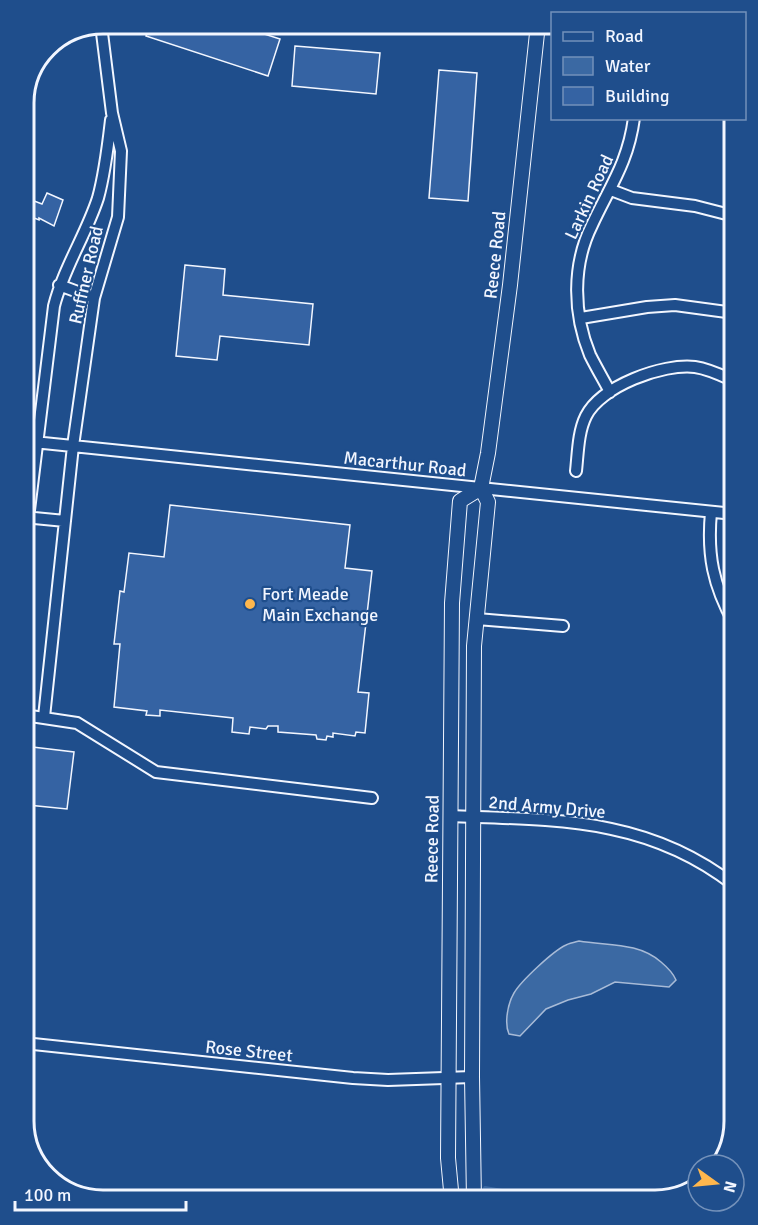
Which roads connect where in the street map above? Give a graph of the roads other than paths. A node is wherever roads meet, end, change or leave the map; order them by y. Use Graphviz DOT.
graph roads {
  1 [pos="102,34"];
  2 [pos="537,35"];
  3 [pos="112,113"];
  4 [pos="634,120"];
  5 [pos="611,190"];
  6 [pos="97,199"];
  7 [pos="118,206"];
  8 [pos="724,213"];
  9 [pos="59,285"];
  10 [pos="94,298"];
  11 [pos="724,311"];
  12 [pos="581,318"];
  13 [pos="724,377"];
  14 [pos="610,392"];
  15 [pos="36,442"];
  16 [pos="73,446"];
  17 [pos="35,452"];
  18 [pos="576,471"];
  19 [pos="481,488"];
  20 [pos="711,512"];
  21 [pos="724,513"];
  22 [pos="35,518"];
  23 [pos="65,520"];
  24 [pos="724,604"];
  25 [pos="477,619"];
  26 [pos="563,626"];
  27 [pos="34,716"];
  28 [pos="44,717"];
  29 [pos="372,798"];
  30 [pos="451,816"];
  31 [pos="474,817"];
  32 [pos="724,878"];
  33 [pos="34,1044"];
  34 [pos="472,1077"];
  35 [pos="448,1078"];
  36 [pos="451,1190"];
  37 [pos="474,1190"];
  1 -- 3 [label="street, Ruffner Road"];
  2 -- 19 [label="street, Reece Road"];
  3 -- 6 [label="street, Ruffner Road"];
  3 -- 7 [label="street, Ruffner Road"];
  4 -- 5 [label="street, Larkin Road"];
  5 -- 8 [label="street"];
  5 -- 12 [label="street, Larkin Road"];
  6 -- 7 [label="street"];
  6 -- 9 [label="street, Ruffner Road"];
  7 -- 10 [label="street, Ruffner Road"];
  9 -- 10 [label="street"];
  9 -- 15 [label="street, Ruffner Road"];
  10 -- 16 [label="street, Ruffner Road"];
  11 -- 12 [label="street"];
  12 -- 14 [label="street, Larkin Road"];
  13 -- 14 [label="street"];
  14 -- 18 [label="street"];
  15 -- 16 [label="street"];
  15 -- 17 [label="street, Ruffner Road"];
  16 -- 19 [label="street, Macarthur Road"];
  16 -- 23 [label="street, Ruffner Road"];
  19 -- 20 [label="street, Macarthur Road"];
  19 -- 25 [label="street, Reece Road"];
  19 -- 30 [label="street, Reece Road"];
  20 -- 21 [label="street, Macarthur Road"];
  20 -- 24 [label="street"];
  22 -- 23 [label="street"];
  23 -- 28 [label="street, Ruffner Road"];
  25 -- 26 [label="street"];
  25 -- 31 [label="street, Reece Road"];
  27 -- 28 [label="street"];
  28 -- 29 [label="street"];
  30 -- 31 [label="street, 2nd Army Drive"];
  30 -- 35 [label="street, Reece Road"];
  31 -- 32 [label="street, 2nd Army Drive"];
  31 -- 34 [label="street, Reece Road"];
  33 -- 35 [label="street, Rose Street"];
  34 -- 35 [label="street, Rose Street"];
  34 -- 37 [label="street, Reece Road"];
  35 -- 36 [label="street, Reece Road"];
}
